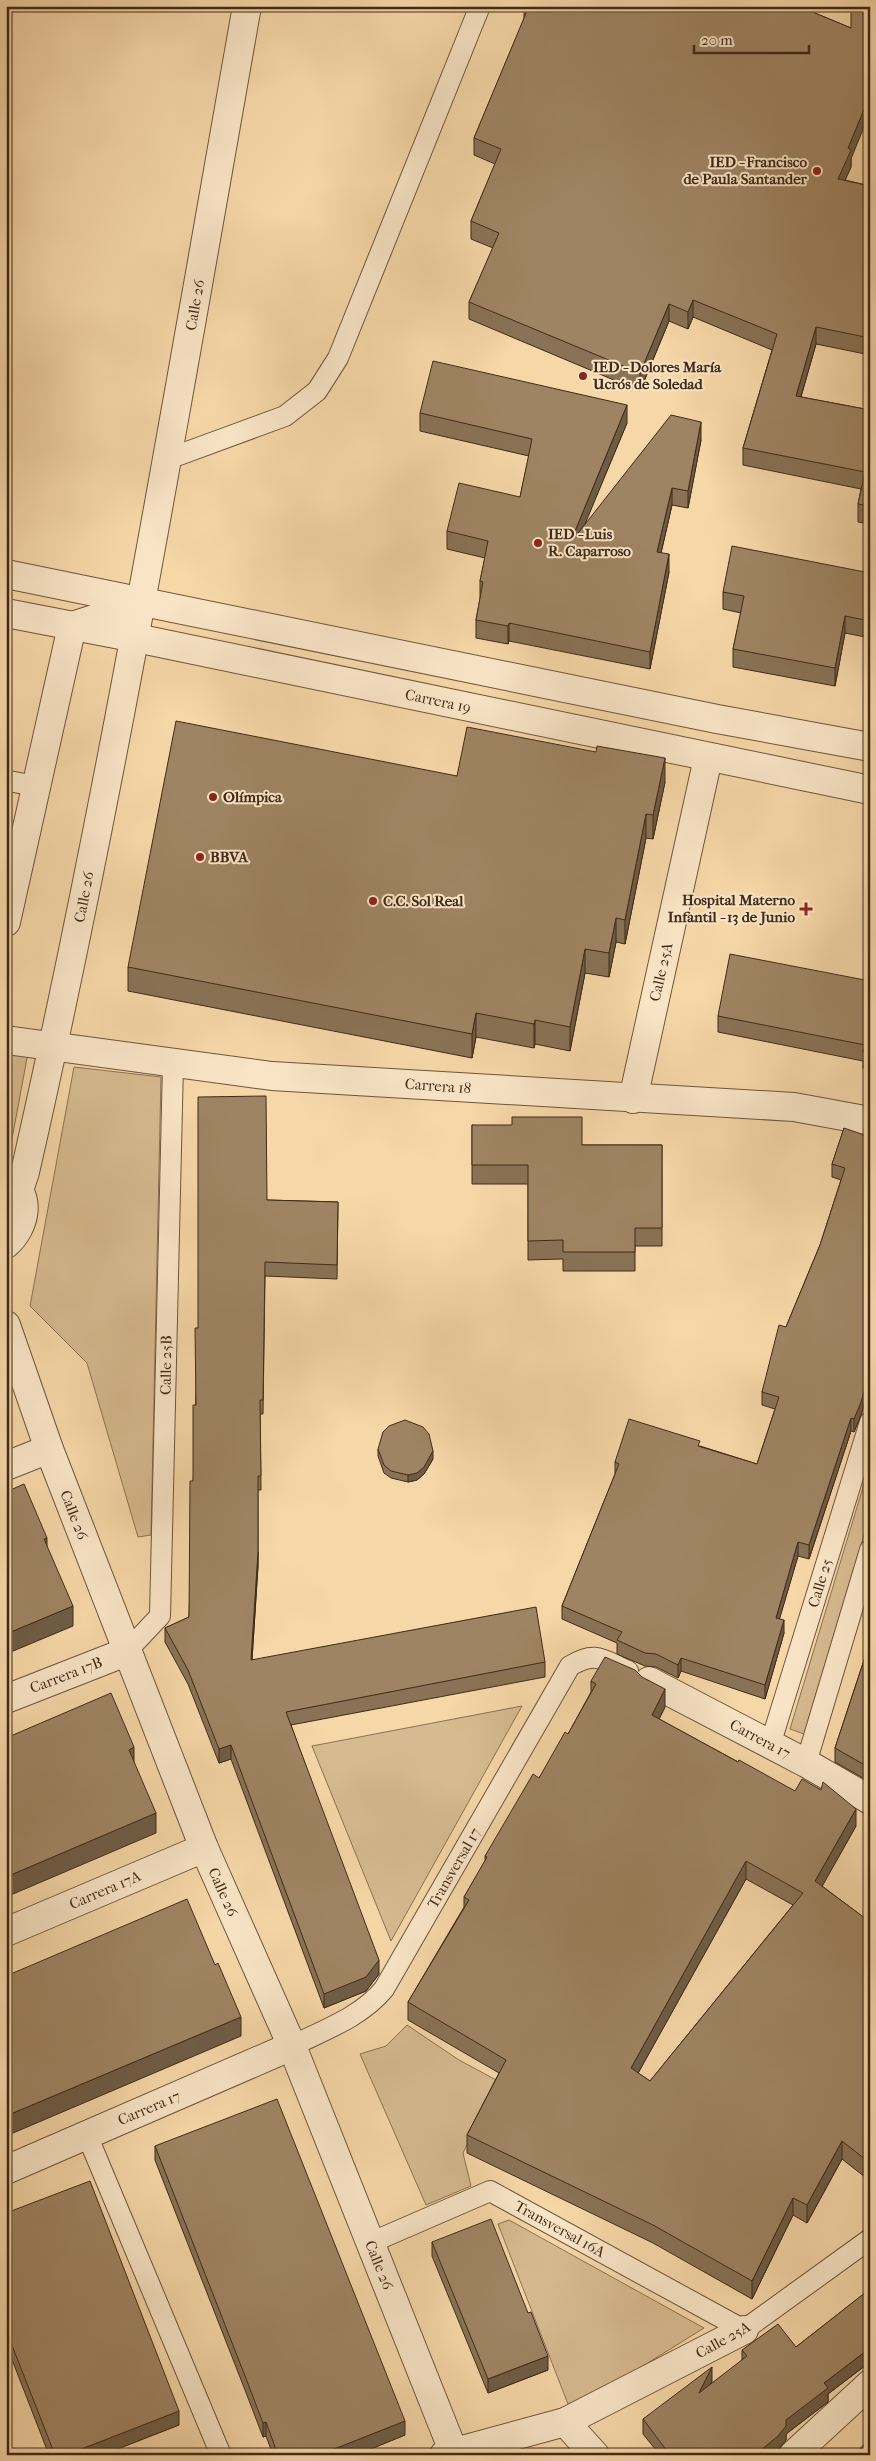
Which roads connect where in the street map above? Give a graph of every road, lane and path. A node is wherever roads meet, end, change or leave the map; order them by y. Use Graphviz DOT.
graph roads {
  1 [pos="245,6"];
  2 [pos="480,6"];
  3 [pos="168,459"];
  4 [pos="6,574"];
  5 [pos="142,603"];
  6 [pos="6,613"];
  7 [pos="72,626"];
  8 [pos="136,638"];
  9 [pos="870,747"];
  10 [pos="708,758"];
  11 [pos="9,782"];
  12 [pos="36,786"];
  13 [pos="870,790"];
  14 [pos="6,922"];
  15 [pos="6,1040"];
  16 [pos="54,1048"];
  17 [pos="173,1064"];
  18 [pos="633,1099"];
  19 [pos="870,1120"];
  20 [pos="12,1184"];
  21 [pos="6,1244"];
  22 [pos="6,1326"];
  23 [pos="870,1422"];
  24 [pos="49,1449"];
  25 [pos="6,1466"];
  26 [pos="870,1550"];
  27 [pos="126,1652"];
  28 [pos="649,1681"];
  29 [pos="6,1699"];
  30 [pos="770,1745"];
  31 [pos="806,1763"];
  32 [pos="870,1800"];
  33 [pos="204,1848"];
  34 [pos="6,1932"];
  35 [pos="292,2046"];
  36 [pos="88,2134"];
  37 [pos="6,2170"];
  38 [pos="870,2239"];
  39 [pos="370,2243"];
  40 [pos="744,2330"];
  41 [pos="870,2384"];
  42 [pos="565,2422"];
  43 [pos="449,2454"];
  44 [pos="220,2455"];
  45 [pos="595,2455"];
  46 [pos="793,2455"];
  1 -- 3 [label="street, Calle 26"];
  2 -- 3 [label="lane"];
  3 -- 5 [label="street, Calle 26"];
  4 -- 5 [label="street"];
  5 -- 7 [label="street"];
  5 -- 8 [label="street, Calle 26"];
  5 -- 9 [label="street"];
  6 -- 7 [label="street, Carrera 19"];
  7 -- 8 [label="street, Carrera 19"];
  7 -- 12 [label="street"];
  8 -- 10 [label="street, Carrera 19"];
  8 -- 16 [label="street, Calle 26"];
  10 -- 13 [label="street, Carrera 19"];
  10 -- 18 [label="street, Calle 25A"];
  11 -- 12 [label="lane"];
  12 -- 14 [label="street"];
  15 -- 16 [label="street, Carrera 18"];
  16 -- 17 [label="street, Carrera 18"];
  16 -- 20 [label="street, Calle 26"];
  17 -- 18 [label="street, Carrera 18"];
  17 -- 27 [label="lane, Calle 25B"];
  18 -- 19 [label="street, Carrera 18"];
  20 -- 21 [label="street, Calle 26"];
  22 -- 24 [label="street, Calle 26"];
  23 -- 30 [label="lane, Calle 25"];
  24 -- 25 [label="street"];
  24 -- 27 [label="street, Calle 26"];
  26 -- 31 [label="lane"];
  27 -- 29 [label="street, Carrera 17B"];
  27 -- 33 [label="street, Calle 26"];
  28 -- 30 [label="street, Carrera 17"];
  28 -- 35 [label="lane, Transversal 17"];
  30 -- 31 [label="street, Carrera 17"];
  31 -- 32 [label="street, Carrera 17"];
  33 -- 34 [label="street, Carrera 17A"];
  33 -- 35 [label="street, Calle 26"];
  35 -- 36 [label="street, Carrera 17"];
  35 -- 39 [label="street, Calle 26"];
  36 -- 37 [label="street, Carrera 17"];
  36 -- 44 [label="lane"];
  38 -- 40 [label="lane, Calle 25A"];
  39 -- 40 [label="lane, Transversal 16A"];
  39 -- 43 [label="street, Calle 26"];
  40 -- 42 [label="street, Calle 25A"];
  41 -- 46 [label="street"];
  42 -- 43 [label="street, Calle 25A"];
  42 -- 45 [label="street"];
}
